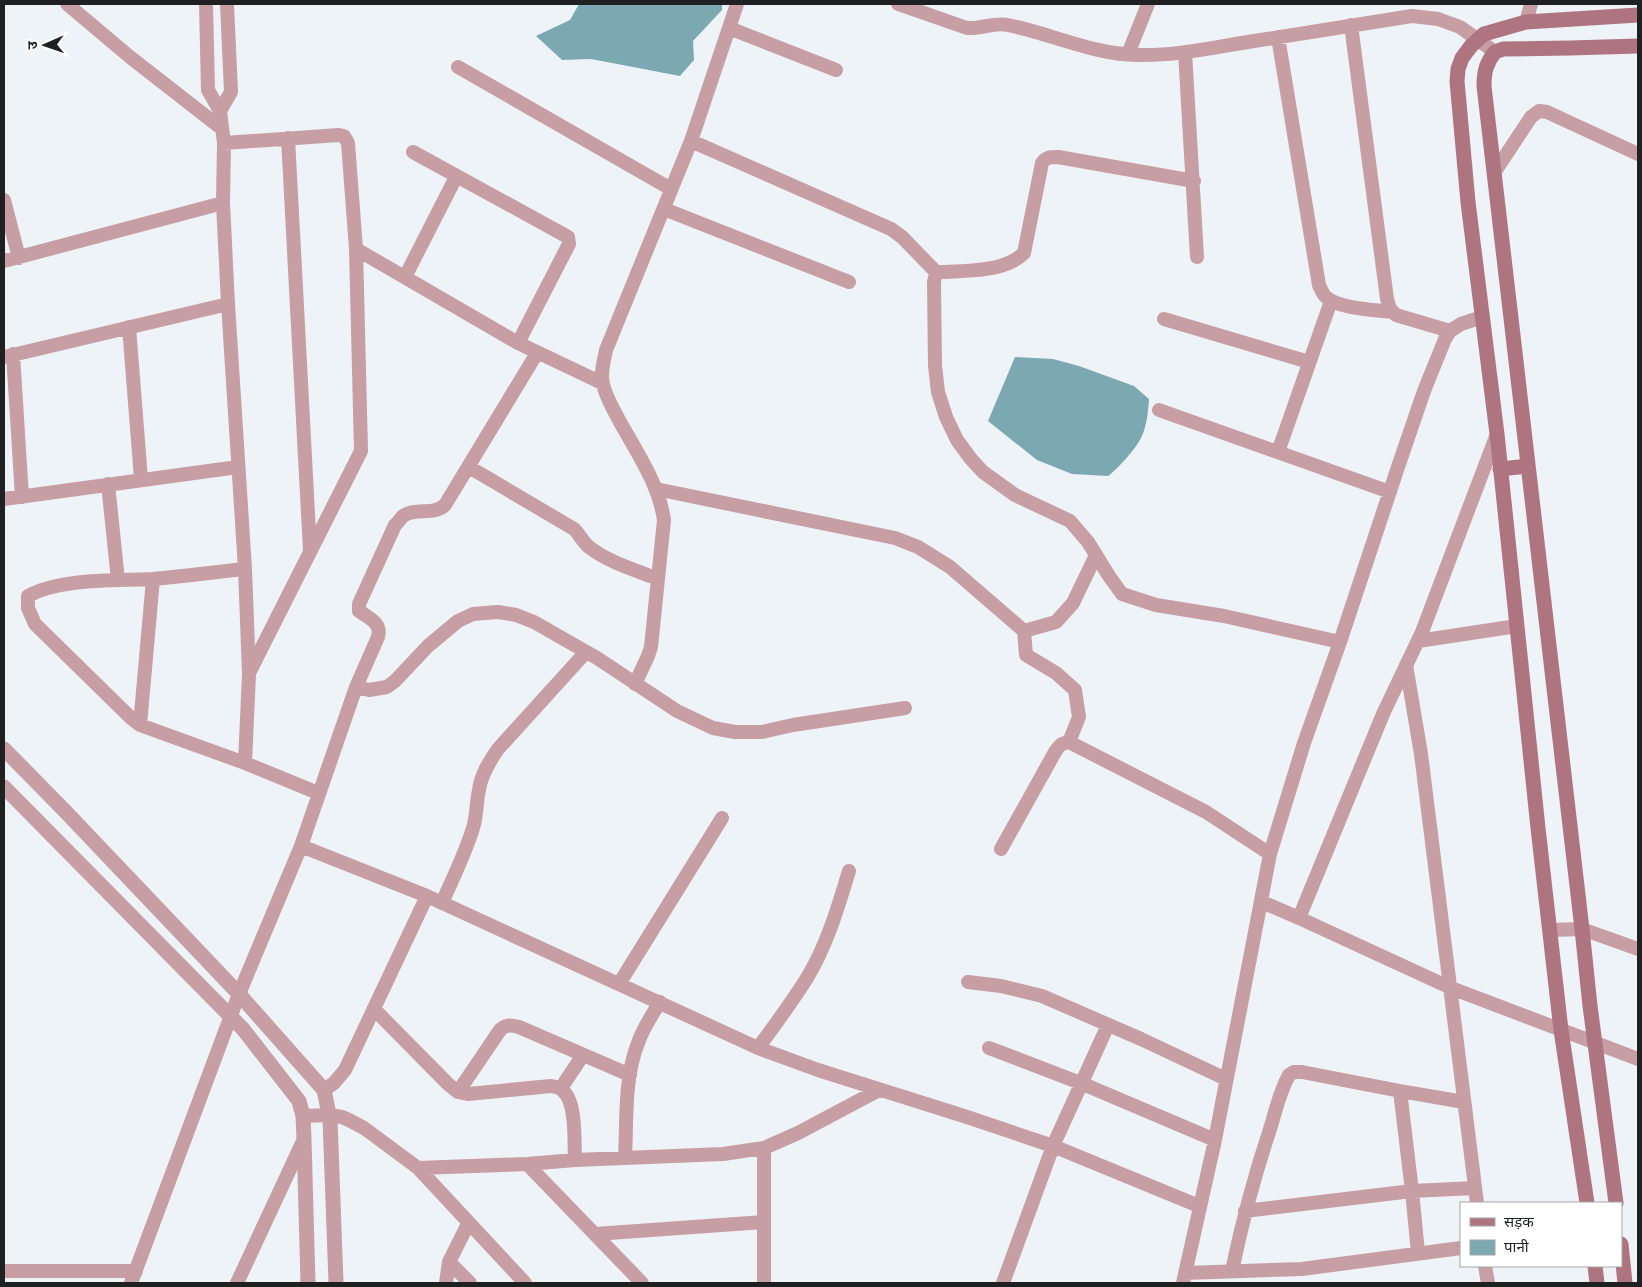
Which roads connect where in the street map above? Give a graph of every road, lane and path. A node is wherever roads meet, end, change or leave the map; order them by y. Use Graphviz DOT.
graph roads {
  1 [pos="66,4"];
  2 [pos="206,4"];
  3 [pos="227,4"];
  4 [pos="737,4"];
  5 [pos="898,4"];
  6 [pos="1148,4"];
  7 [pos="1531,4"];
  8 [pos="1638,15"];
  9 [pos="1526,22"];
  10 [pos="1351,25"];
  11 [pos="728,28"];
  12 [pos="1278,37"];
  13 [pos="1478,40"];
  14 [pos="1638,46"];
  15 [pos="1185,52"];
  16 [pos="1495,52"];
  17 [pos="1128,54"];
  18 [pos="458,67"];
  19 [pos="836,70"];
  20 [pos="220,111"];
  21 [pos="221,128"];
  22 [pos="288,138"];
  23 [pos="691,140"];
  24 [pos="224,143"];
  25 [pos="413,152"];
  26 [pos="1638,154"];
  27 [pos="1494,173"];
  28 [pos="456,176"];
  29 [pos="1194,181"];
  30 [pos="671,188"];
  31 [pos="4,200"];
  32 [pos="223,203"];
  33 [pos="664,209"];
  34 [pos="356,250"];
  35 [pos="1198,257"];
  36 [pos="18,258"];
  37 [pos="4,262"];
  38 [pos="937,273"];
  39 [pos="405,277"];
  40 [pos="849,282"];
  41 [pos="1331,301"];
  42 [pos="228,304"];
  43 [pos="1394,312"];
  44 [pos="1482,318"];
  45 [pos="1164,319"];
  46 [pos="129,327"];
  47 [pos="1450,330"];
  48 [pos="518,343"];
  49 [pos="537,353"];
  50 [pos="8,356"];
  51 [pos="1309,362"];
  52 [pos="602,383"];
  53 [pos="1159,410"];
  54 [pos="1497,434"];
  55 [pos="1278,452"];
  56 [pos="1528,466"];
  57 [pos="238,467"];
  58 [pos="469,467"];
  59 [pos="1500,469"];
  60 [pos="141,480"];
  61 [pos="108,484"];
  62 [pos="656,489"];
  63 [pos="1390,492"];
  64 [pos="22,497"];
  65 [pos="4,499"];
  66 [pos="310,552"];
  67 [pos="1096,555"];
  68 [pos="245,569"];
  69 [pos="153,579"];
  70 [pos="658,579"];
  71 [pos="118,580"];
  72 [pos="1517,626"];
  73 [pos="1024,631"];
  74 [pos="1418,641"];
  75 [pos="1340,642"];
  76 [pos="586,652"];
  77 [pos="1406,665"];
  78 [pos="248,674"];
  79 [pos="635,684"];
  80 [pos="356,687"];
  81 [pos="905,708"];
  82 [pos="140,725"];
  83 [pos="1069,742"];
  84 [pos="4,749"];
  85 [pos="245,763"];
  86 [pos="4,787"];
  87 [pos="318,793"];
  88 [pos="722,818"];
  89 [pos="301,846"];
  90 [pos="1001,849"];
  91 [pos="1270,854"];
  92 [pos="849,871"];
  93 [pos="428,896"];
  94 [pos="1262,902"];
  95 [pos="442,903"];
  96 [pos="1300,918"];
  97 [pos="1582,929"];
  98 [pos="1550,930"];
  99 [pos="1638,949"];
  100 [pos="968,982"];
  101 [pos="619,984"];
  102 [pos="1451,988"];
  103 [pos="239,994"];
  104 [pos="660,1002"];
  105 [pos="374,1009"];
  106 [pos="231,1016"];
  107 [pos="1108,1025"];
  108 [pos="1561,1030"];
  109 [pos="1595,1043"];
  110 [pos="758,1048"];
  111 [pos="989,1048"];
  112 [pos="583,1055"];
  113 [pos="1638,1059"];
  114 [pos="630,1076"];
  115 [pos="1226,1079"];
  116 [pos="1083,1084"];
  117 [pos="562,1088"];
  118 [pos="324,1090"];
  119 [pos="879,1090"];
  120 [pos="1400,1091"];
  121 [pos="458,1092"];
  122 [pos="1464,1102"];
  123 [pos="329,1115"];
  124 [pos="302,1116"];
  125 [pos="304,1139"];
  126 [pos="1215,1140"];
  127 [pos="1053,1146"];
  128 [pos="764,1148"];
  129 [pos="625,1158"];
  130 [pos="575,1160"];
  131 [pos="526,1164"];
  132 [pos="418,1168"];
  133 [pos="1476,1188"];
  134 [pos="1412,1191"];
  135 [pos="1477,1202"];
  136 [pos="1587,1202"];
  137 [pos="1616,1202"];
  138 [pos="1199,1206"];
  139 [pos="1245,1210"];
  140 [pos="764,1222"];
  141 [pos="468,1224"];
  142 [pos="595,1234"];
  143 [pos="1460,1248"];
  144 [pos="1418,1253"];
  145 [pos="1622,1254"];
  146 [pos="449,1262"];
  147 [pos="1486,1267"];
  148 [pos="1595,1267"];
  149 [pos="1302,1269"];
  150 [pos="4,1271"];
  151 [pos="1225,1276"];
  152 [pos="134,1277"];
  153 [pos="1184,1278"];
  154 [pos="237,1283"];
  155 [pos="308,1283"];
  156 [pos="336,1283"];
  157 [pos="446,1283"];
  158 [pos="470,1283"];
  159 [pos="525,1283"];
  160 [pos="642,1283"];
  161 [pos="764,1283"];
  162 [pos="1003,1283"];
  163 [pos="1304,1283"];
  164 [pos="1488,1283"];
  165 [pos="1597,1283"];
  166 [pos="1625,1283"];
  1 -- 21 [label="street"];
  2 -- 20 [label="street"];
  3 -- 20 [label="street"];
  4 -- 11 [label="street"];
  5 -- 17 [label="street"];
  6 -- 17 [label="street"];
  7 -- 9 [label="street"];
  8 -- 9 [label="main road"];
  9 -- 13 [label="main road"];
  10 -- 12 [label="street"];
  10 -- 13 [label="street"];
  10 -- 43 [label="street"];
  11 -- 19 [label="street"];
  11 -- 23 [label="street"];
  12 -- 15 [label="street"];
  12 -- 41 [label="street"];
  13 -- 16 [label="street"];
  13 -- 44 [label="main road"];
  14 -- 16 [label="main road"];
  15 -- 17 [label="street"];
  15 -- 29 [label="street"];
  16 -- 27 [label="main road"];
  18 -- 30 [label="street"];
  20 -- 21 [label="street"];
  21 -- 24 [label="street"];
  22 -- 24 [label="street"];
  22 -- 34 [label="street"];
  22 -- 66 [label="street"];
  23 -- 30 [label="street"];
  23 -- 38 [label="street"];
  24 -- 32 [label="street"];
  25 -- 28 [label="street"];
  26 -- 27 [label="street"];
  27 -- 56 [label="main road"];
  28 -- 39 [label="street"];
  28 -- 48 [label="street"];
  29 -- 35 [label="street"];
  29 -- 38 [label="street"];
  30 -- 33 [label="street"];
  31 -- 36 [label="street"];
  32 -- 36 [label="street"];
  32 -- 42 [label="street"];
  33 -- 40 [label="street"];
  33 -- 52 [label="street"];
  34 -- 39 [label="street"];
  34 -- 66 [label="street"];
  36 -- 37 [label="street"];
  38 -- 67 [label="street"];
  39 -- 48 [label="street"];
  41 -- 43 [label="street"];
  41 -- 51 [label="street"];
  42 -- 46 [label="street"];
  42 -- 57 [label="street"];
  43 -- 47 [label="street"];
  44 -- 47 [label="street"];
  44 -- 54 [label="main road"];
  45 -- 51 [label="street"];
  46 -- 50 [label="street"];
  46 -- 60 [label="street"];
  47 -- 63 [label="street"];
  48 -- 49 [label="street"];
  49 -- 52 [label="street"];
  49 -- 58 [label="street"];
  50 -- 64 [label="street"];
  51 -- 55 [label="street"];
  52 -- 62 [label="street"];
  53 -- 55 [label="street"];
  54 -- 59 [label="main road"];
  54 -- 74 [label="street"];
  55 -- 63 [label="street"];
  56 -- 59 [label="main road"];
  56 -- 97 [label="main road"];
  57 -- 60 [label="street"];
  57 -- 68 [label="street"];
  58 -- 70 [label="street"];
  58 -- 80 [label="street"];
  59 -- 72 [label="main road"];
  60 -- 61 [label="street"];
  61 -- 64 [label="street"];
  61 -- 71 [label="street"];
  62 -- 70 [label="street"];
  62 -- 73 [label="street"];
  63 -- 75 [label="street"];
  64 -- 65 [label="street"];
  66 -- 78 [label="street"];
  67 -- 73 [label="street"];
  67 -- 75 [label="street"];
  68 -- 69 [label="street"];
  68 -- 78 [label="street"];
  69 -- 71 [label="street"];
  69 -- 82 [label="street"];
  70 -- 79 [label="street"];
  71 -- 82 [label="street"];
  72 -- 74 [label="street"];
  72 -- 98 [label="main road"];
  73 -- 83 [label="street"];
  74 -- 77 [label="street"];
  75 -- 91 [label="street"];
  76 -- 79 [label="street"];
  76 -- 80 [label="street"];
  76 -- 95 [label="street"];
  77 -- 96 [label="street"];
  77 -- 102 [label="street"];
  78 -- 85 [label="street"];
  79 -- 81 [label="street"];
  80 -- 87 [label="street"];
  82 -- 85 [label="street"];
  83 -- 90 [label="street"];
  83 -- 91 [label="street"];
  84 -- 103 [label="street"];
  85 -- 87 [label="street"];
  86 -- 106 [label="street"];
  87 -- 89 [label="street"];
  88 -- 101 [label="street"];
  89 -- 93 [label="street"];
  89 -- 103 [label="street"];
  91 -- 94 [label="street"];
  92 -- 110 [label="street"];
  93 -- 95 [label="street"];
  93 -- 105 [label="street"];
  94 -- 96 [label="street"];
  94 -- 115 [label="street"];
  95 -- 101 [label="street"];
  96 -- 102 [label="street"];
  97 -- 98 [label="street"];
  97 -- 99 [label="street"];
  97 -- 109 [label="main road"];
  98 -- 108 [label="main road"];
  100 -- 107 [label="street"];
  101 -- 104 [label="street"];
  102 -- 108 [label="street"];
  102 -- 122 [label="street"];
  103 -- 106 [label="street"];
  103 -- 118 [label="street"];
  104 -- 110 [label="street"];
  104 -- 114 [label="street"];
  105 -- 118 [label="street"];
  105 -- 121 [label="street"];
  106 -- 124 [label="street"];
  106 -- 152 [label="street"];
  107 -- 115 [label="street"];
  107 -- 116 [label="street"];
  108 -- 109 [label="street"];
  108 -- 136 [label="main road"];
  109 -- 113 [label="street"];
  109 -- 137 [label="main road"];
  110 -- 119 [label="street"];
  111 -- 116 [label="street"];
  112 -- 114 [label="street"];
  112 -- 117 [label="street"];
  112 -- 121 [label="street"];
  114 -- 129 [label="street"];
  115 -- 126 [label="street"];
  116 -- 126 [label="street"];
  116 -- 127 [label="street"];
  117 -- 121 [label="street"];
  117 -- 130 [label="street"];
  118 -- 123 [label="street"];
  119 -- 127 [label="street"];
  119 -- 128 [label="street"];
  120 -- 122 [label="street"];
  120 -- 134 [label="street"];
  120 -- 139 [label="street"];
  122 -- 133 [label="street"];
  123 -- 124 [label="street"];
  123 -- 132 [label="street"];
  123 -- 156 [label="street"];
  124 -- 125 [label="street"];
  125 -- 154 [label="street"];
  125 -- 155 [label="street"];
  126 -- 138 [label="street"];
  127 -- 138 [label="street"];
  127 -- 162 [label="street"];
  128 -- 129 [label="street"];
  128 -- 140 [label="street"];
  129 -- 130 [label="street"];
  130 -- 131 [label="street"];
  131 -- 132 [label="street"];
  131 -- 142 [label="street"];
  132 -- 141 [label="street"];
  133 -- 134 [label="street"];
  133 -- 135 [label="street"];
  134 -- 139 [label="street"];
  134 -- 144 [label="street"];
  138 -- 153 [label="street"];
  139 -- 151 [label="street"];
  140 -- 142 [label="street"];
  140 -- 161 [label="street"];
  141 -- 146 [label="street"];
  141 -- 159 [label="street"];
  142 -- 160 [label="street"];
  143 -- 144 [label="street"];
  144 -- 149 [label="street"];
  145 -- 166 [label="main road"];
  146 -- 157 [label="street"];
  146 -- 158 [label="street"];
  147 -- 164 [label="street"];
  148 -- 165 [label="main road"];
  149 -- 151 [label="street"];
  149 -- 163 [label="street"];
  150 -- 152 [label="street"];
  151 -- 153 [label="street"];
}
